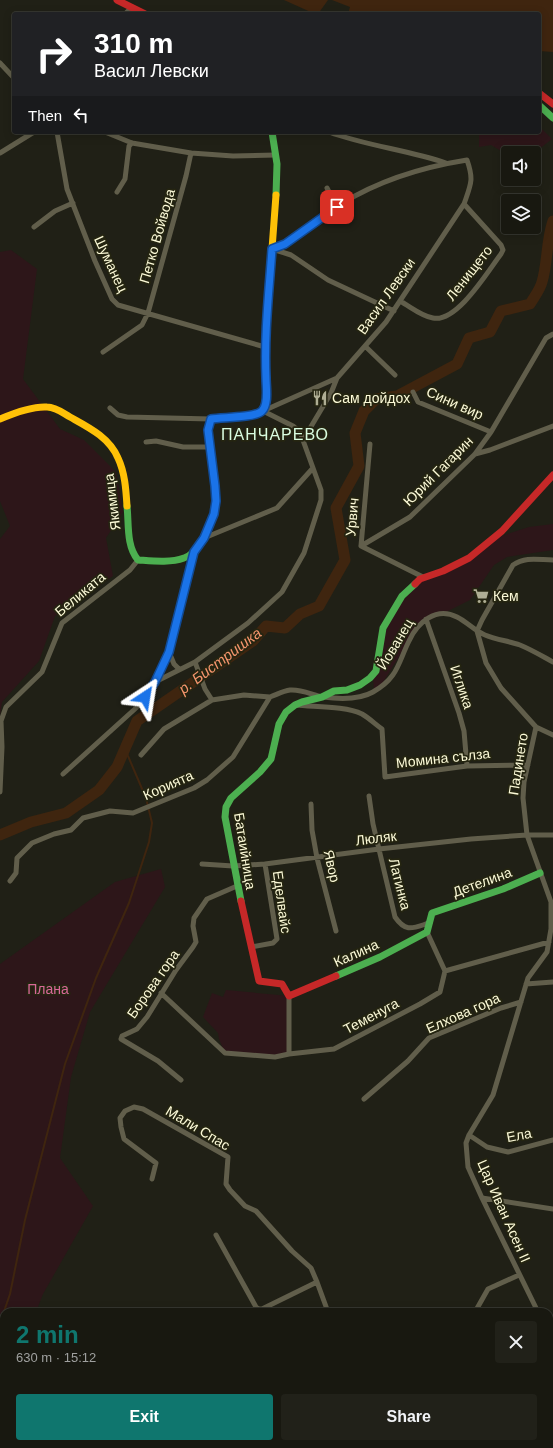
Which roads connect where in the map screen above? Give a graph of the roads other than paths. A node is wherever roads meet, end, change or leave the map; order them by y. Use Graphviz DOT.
graph roads {
  1 [pos="117,0"];
  2 [pos="132,7"];
  3 [pos="127,12"];
  4 [pos="141,12"];
  5 [pos="0,63"];
  6 [pos="12,76"];
  7 [pos="541,95"];
  8 [pos="553,104"];
  9 [pos="541,107"];
  10 [pos="553,118"];
  11 [pos="31,134"];
  12 [pos="57,134"];
  13 [pos="110,134"];
  14 [pos="272,134"];
  15 [pos="335,134"];
  16 [pos="132,143"];
  17 [pos="0,153"];
  18 [pos="191,153"];
  19 [pos="276,155"];
  20 [pos="446,163"];
  21 [pos="327,188"];
  22 [pos="117,192"];
  23 [pos="73,203"];
  24 [pos="464,204"];
  25 [pos="337,207"];
  26 [pos="34,227"];
  27 [pos="272,249"];
  28 [pos="400,301"];
  29 [pos="394,311"];
  30 [pos="148,313"];
  31 [pos="553,334"];
  32 [pos="264,347"];
  33 [pos="366,347"];
  34 [pos="103,352"];
  35 [pos="395,375"];
  36 [pos="337,378"];
  37 [pos="413,392"];
  38 [pos="110,408"];
  39 [pos="263,411"];
  40 [pos="0,419"];
  41 [pos="211,419"];
  42 [pos="553,426"];
  43 [pos="491,432"];
  44 [pos="303,440"];
  45 [pos="146,442"];
  46 [pos="370,444"];
  47 [pos="210,447"];
  48 [pos="475,454"];
  49 [pos="313,468"];
  50 [pos="553,475"];
  51 [pos="204,538"];
  52 [pos="361,546"];
  53 [pos="194,552"];
  54 [pos="138,560"];
  55 [pos="553,560"];
  56 [pos="424,577"];
  57 [pos="426,619"];
  58 [pos="477,631"];
  59 [pos="169,652"];
  60 [pos="195,662"];
  61 [pos="553,662"];
  62 [pos="179,669"];
  63 [pos="155,682"];
  64 [pos="322,696"];
  65 [pos="270,697"];
  66 [pos="212,700"];
  67 [pos="295,705"];
  68 [pos="536,727"];
  69 [pos="553,734"];
  70 [pos="141,755"];
  71 [pos="528,765"];
  72 [pos="467,766"];
  73 [pos="63,774"];
  74 [pos="0,792"];
  75 [pos="369,796"];
  76 [pos="311,804"];
  77 [pos="527,835"];
  78 [pos="553,835"];
  79 [pos="379,849"];
  80 [pos="317,858"];
  81 [pos="202,864"];
  82 [pos="265,864"];
  83 [pos="233,866"];
  84 [pos="540,873"];
  85 [pos="10,881"];
  86 [pos="237,886"];
  87 [pos="428,923"];
  88 [pos="336,931"];
  89 [pos="427,932"];
  90 [pos="549,942"];
  91 [pos="251,947"];
  92 [pos="445,972"];
  93 [pos="553,982"];
  94 [pos="526,984"];
  95 [pos="161,993"];
  96 [pos="289,996"];
  97 [pos="521,1002"];
  98 [pos="289,1054"];
  99 [pos="181,1080"];
  100 [pos="364,1098"];
  101 [pos="469,1135"];
  102 [pos="553,1140"];
  103 [pos="152,1179"];
  104 [pos="482,1198"];
  105 [pos="553,1209"];
  106 [pos="216,1235"];
  107 [pos="519,1275"];
  108 [pos="317,1282"];
  109 [pos="258,1308"];
  110 [pos="264,1308"];
  111 [pos="327,1308"];
  112 [pos="477,1308"];
  113 [pos="536,1308"];
  1 -- 2 [label="street"];
  2 -- 3 [label="street"];
  2 -- 4 [label="street"];
  5 -- 6 [label="street"];
  7 -- 8 [label="street"];
  9 -- 10 [label="street"];
  11 -- 17 [label="street"];
  12 -- 23 [label="street, Шуманец"];
  13 -- 16 [label="street"];
  14 -- 19 [label="street"];
  15 -- 20 [label="street"];
  16 -- 18 [label="street"];
  16 -- 22 [label="street"];
  18 -- 19 [label="street"];
  18 -- 30 [label="street, Петко Войвода"];
  19 -- 27 [label="street"];
  20 -- 24 [label="street, Васил Левски"];
  20 -- 25 [label="street"];
  21 -- 25 [label="street"];
  23 -- 26 [label="street"];
  23 -- 30 [label="street, Шуманец"];
  24 -- 28 [label="street, Васил Левски"];
  24 -- 28 [label="street, Ленището"];
  25 -- 27 [label="street"];
  27 -- 29 [label="street"];
  27 -- 32 [label="street"];
  28 -- 29 [label="street, Васил Левски"];
  29 -- 33 [label="street, Васил Левски"];
  30 -- 32 [label="street, Шуманец"];
  30 -- 34 [label="street, Петко Войвода"];
  31 -- 43 [label="street, Юрий Гагарин"];
  32 -- 39 [label="street"];
  33 -- 35 [label="street"];
  33 -- 36 [label="street, Васил Левски"];
  36 -- 39 [label="street, Васил Левски"];
  36 -- 44 [label="street"];
  37 -- 43 [label="street, Сини вир"];
  38 -- 41 [label="street, Васил Левски"];
  39 -- 41 [label="street, Васил Левски"];
  39 -- 44 [label="street"];
  40 -- 54 [label="street, Якимица"];
  41 -- 47 [label="street"];
  42 -- 48 [label="street"];
  43 -- 48 [label="street, Юрий Гагарин"];
  44 -- 49 [label="street"];
  45 -- 47 [label="street"];
  46 -- 52 [label="street, Урвич"];
  47 -- 51 [label="street"];
  48 -- 52 [label="street, Юрий Гагарин"];
  49 -- 51 [label="street"];
  49 -- 60 [label="street"];
  50 -- 56 [label="street"];
  51 -- 53 [label="street"];
  52 -- 56 [label="street, Урвич"];
  53 -- 54 [label="street"];
  53 -- 59 [label="street"];
  54 -- 74 [label="street, Беликата"];
  55 -- 58 [label="street"];
  56 -- 64 [label="street, Батаийница"];
  57 -- 58 [label="street, Йованец"];
  57 -- 64 [label="street, Йованец"];
  57 -- 72 [label="street, Иглика"];
  58 -- 61 [label="street, Йованец"];
  58 -- 68 [label="street, Падинето"];
  59 -- 62 [label="street"];
  59 -- 63 [label="street"];
  60 -- 62 [label="street"];
  60 -- 66 [label="street"];
  62 -- 63 [label="street"];
  63 -- 73 [label="street"];
  64 -- 65 [label="street"];
  64 -- 67 [label="street, Батаийница"];
  65 -- 66 [label="street"];
  65 -- 85 [label="street, Корията"];
  66 -- 70 [label="street"];
  67 -- 72 [label="street, Момина сълза"];
  67 -- 83 [label="street, Батаийница"];
  68 -- 69 [label="street"];
  68 -- 71 [label="street, Падинето"];
  71 -- 72 [label="street, Момина сълза"];
  71 -- 77 [label="street, Падинето"];
  75 -- 79 [label="street, Латинка"];
  76 -- 80 [label="street, Явор"];
  77 -- 78 [label="street, Люляк"];
  77 -- 79 [label="street, Люляк"];
  77 -- 84 [label="street, Падинето"];
  79 -- 80 [label="street, Люляк"];
  79 -- 87 [label="street, Латинка"];
  80 -- 82 [label="street, Люляк"];
  80 -- 88 [label="street, Явор"];
  81 -- 83 [label="street, Люляк"];
  82 -- 83 [label="street, Люляк"];
  82 -- 91 [label="street, Еделвайс"];
  83 -- 86 [label="street, Батаийница"];
  84 -- 87 [label="street, Детелина"];
  84 -- 90 [label="street, Падинето"];
  86 -- 91 [label="street, Батаийница"];
  86 -- 95 [label="street, Борова гора"];
  87 -- 89 [label="street"];
  89 -- 92 [label="street"];
  89 -- 96 [label="street, Калина"];
  90 -- 92 [label="street"];
  90 -- 94 [label="street, Падинето"];
  91 -- 96 [label="street, Батаийница"];
  92 -- 98 [label="street, Теменуга"];
  93 -- 94 [label="street"];
  94 -- 97 [label="street, Цар Иван Асен II"];
  95 -- 98 [label="street, Теменуга"];
  95 -- 99 [label="street, Борова гора"];
  96 -- 98 [label="street"];
  97 -- 100 [label="street, Елхова гора"];
  97 -- 101 [label="street, Цар Иван Асен II"];
  101 -- 102 [label="street, Ела"];
  101 -- 104 [label="street, Цар Иван Асен II"];
  103 -- 108 [label="street, Мали Спас"];
  104 -- 105 [label="street"];
  104 -- 107 [label="street, Цар Иван Асен II"];
  106 -- 109 [label="street"];
  107 -- 112 [label="street"];
  107 -- 113 [label="street, Цар Иван Асен II"];
  108 -- 110 [label="street"];
  108 -- 111 [label="street, Мали Спас"];
}
